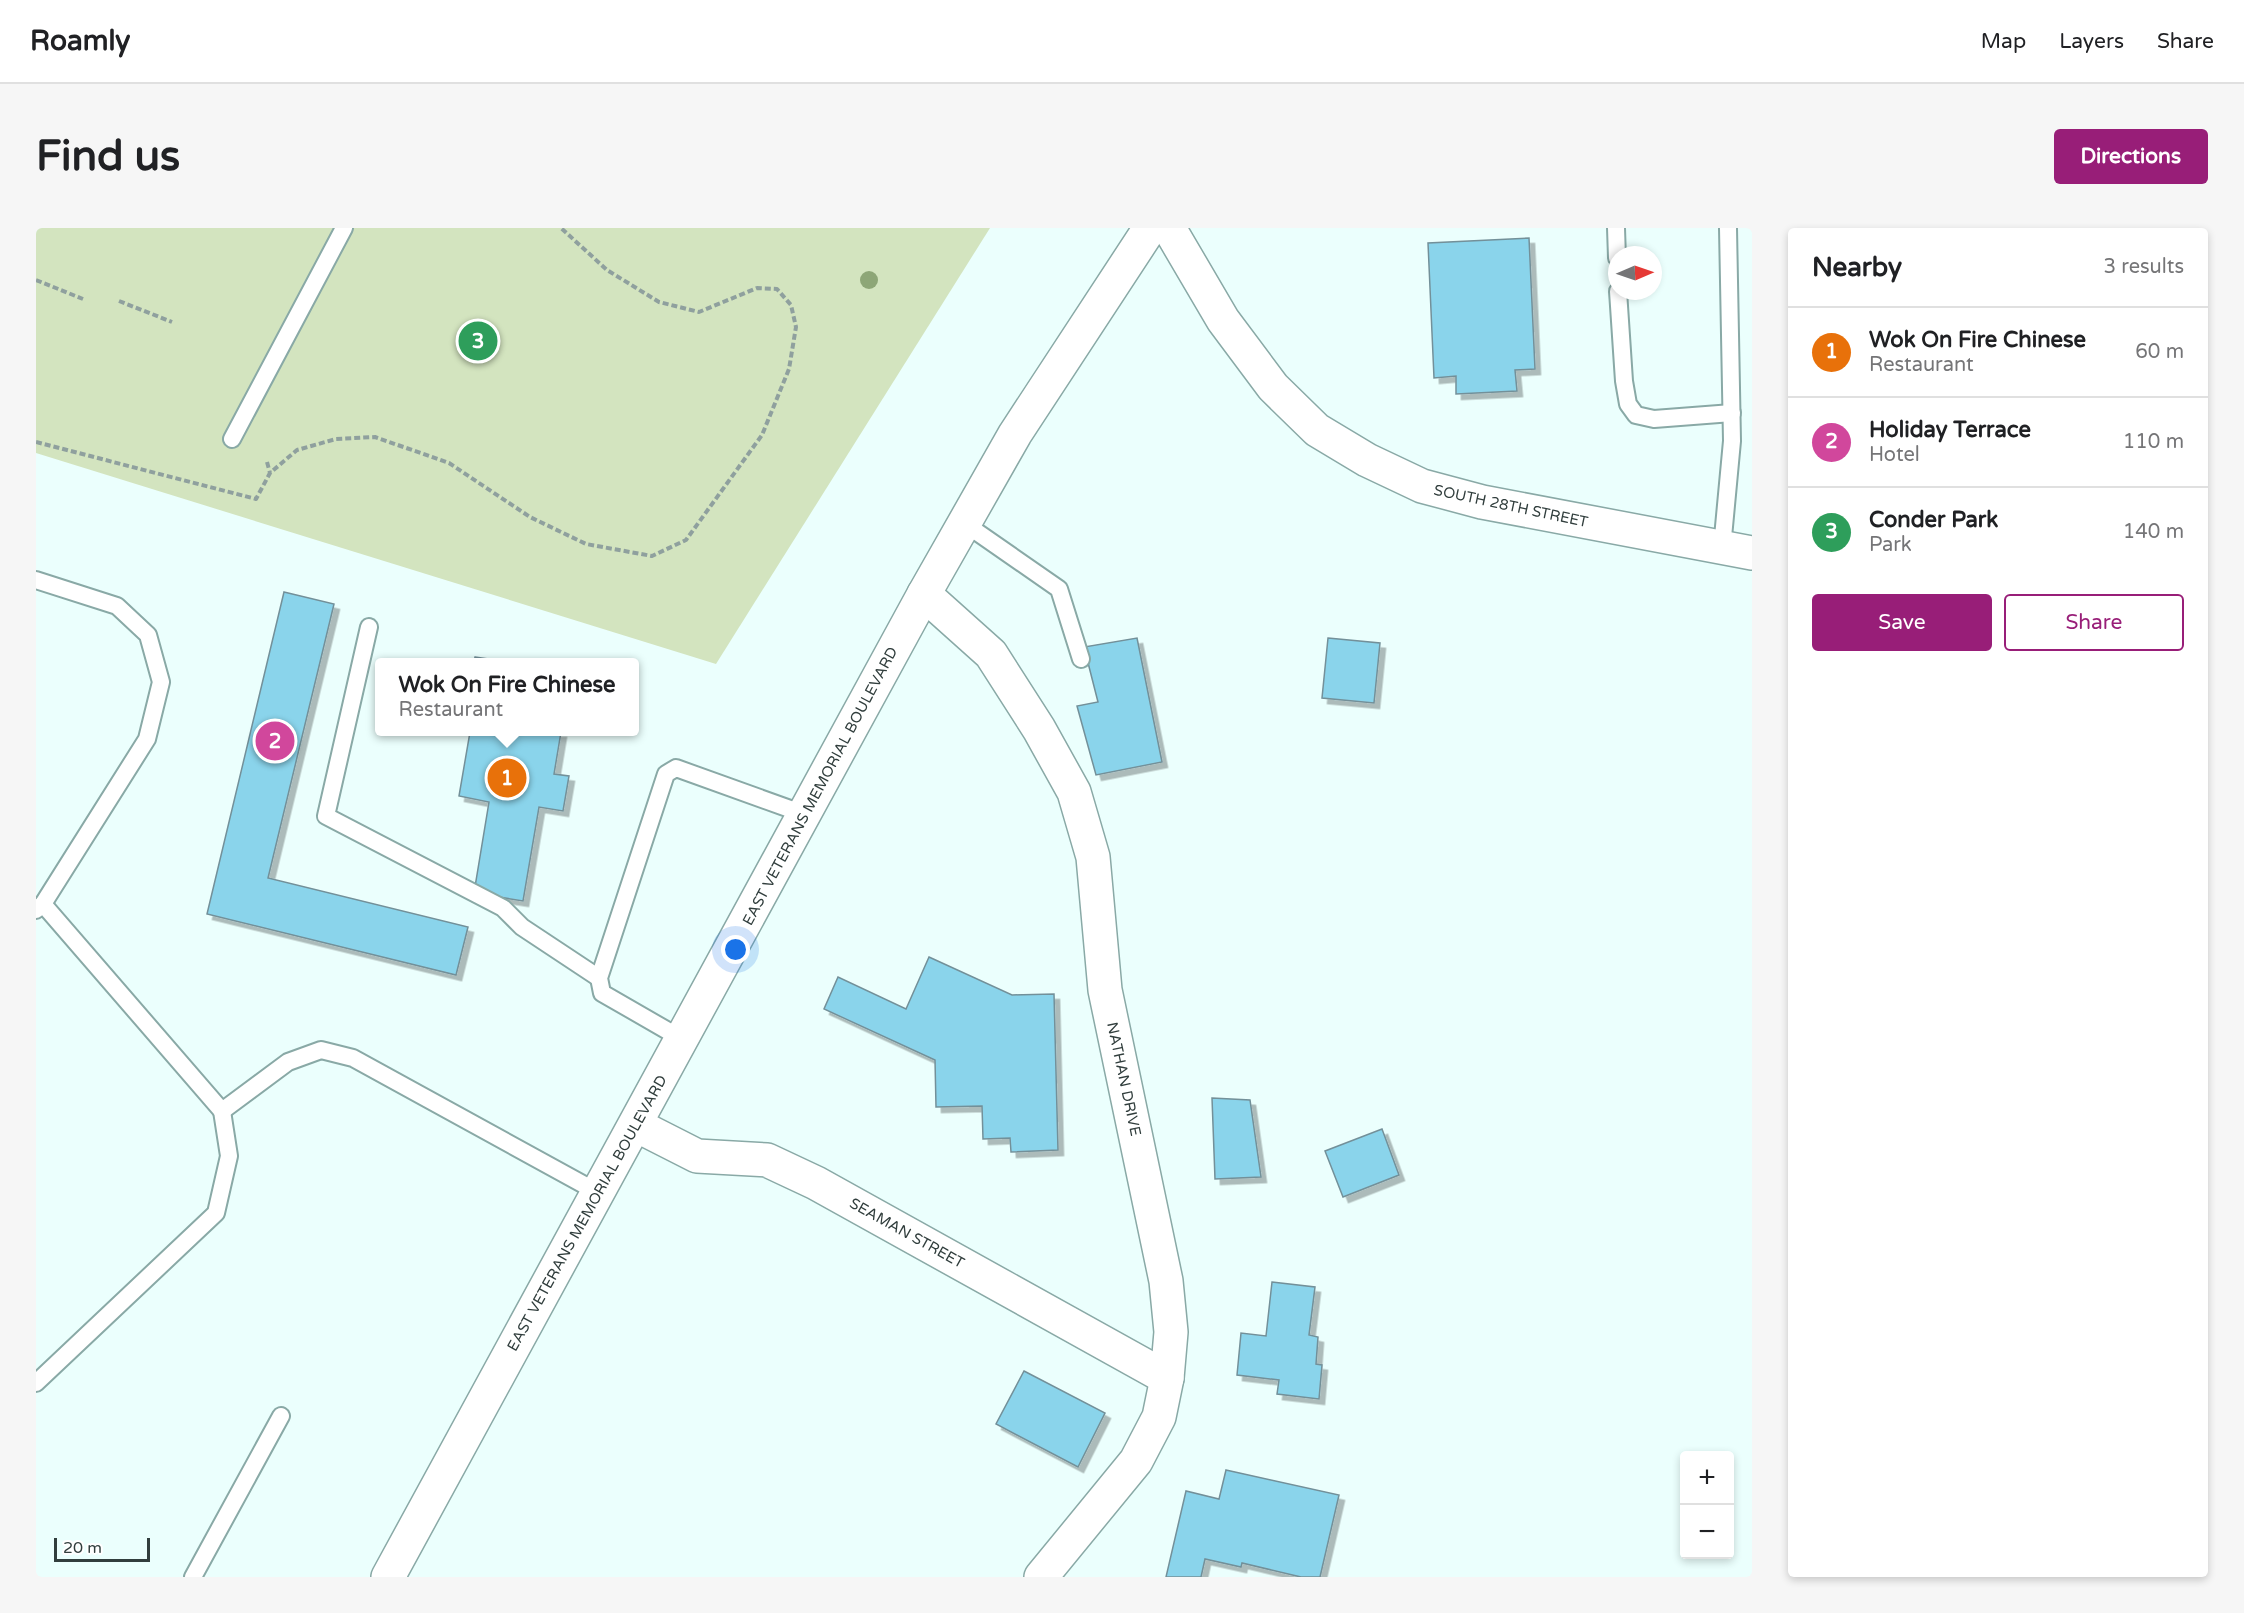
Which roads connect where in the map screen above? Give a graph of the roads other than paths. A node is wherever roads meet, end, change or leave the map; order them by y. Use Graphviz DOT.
graph roads {
  1 [pos="344,228"];
  2 [pos="1150,228"];
  3 [pos="1169,228"];
  4 [pos="1616,228"];
  5 [pos="1728,228"];
  6 [pos="1617,246"];
  7 [pos="1619,300"];
  8 [pos="1732,413"];
  9 [pos="232,439"];
  10 [pos="964,523"];
  11 [pos="1737,551"];
  12 [pos="36,580"];
  13 [pos="924,594"];
  14 [pos="369,627"];
  15 [pos="1081,659"];
  16 [pos="804,814"];
  17 [pos="39,907"];
  18 [pos="598,978"];
  19 [pos="682,1039"];
  20 [pos="222,1111"];
  21 [pos="636,1125"];
  22 [pos="598,1193"];
  23 [pos="1167,1377"];
  24 [pos="36,1383"];
  25 [pos="280,1416"];
  26 [pos="193,1577"];
  27 [pos="388,1577"];
  28 [pos="1041,1577"];
  1 -- 9 [label="lane"];
  2 -- 10 [label="street, EAST VETERANS MEMORIAL BOULEVARD"];
  3 -- 11 [label="street, SOUTH 28TH STREET"];
  4 -- 6 [label="lane"];
  5 -- 8 [label="lane"];
  7 -- 8 [label="lane"];
  8 -- 11 [label="lane"];
  10 -- 13 [label="street, EAST VETERANS MEMORIAL BOULEVARD"];
  10 -- 15 [label="lane"];
  12 -- 17 [label="lane"];
  13 -- 16 [label="street, EAST VETERANS MEMORIAL BOULEVARD"];
  13 -- 23 [label="street, NATHAN DRIVE"];
  14 -- 18 [label="lane"];
  16 -- 18 [label="lane"];
  16 -- 19 [label="street, EAST VETERANS MEMORIAL BOULEVARD"];
  17 -- 20 [label="lane"];
  18 -- 19 [label="lane"];
  19 -- 21 [label="street, EAST VETERANS MEMORIAL BOULEVARD"];
  20 -- 22 [label="lane"];
  20 -- 24 [label="lane"];
  21 -- 22 [label="street, EAST VETERANS MEMORIAL BOULEVARD"];
  21 -- 23 [label="street, SEAMAN STREET"];
  22 -- 27 [label="street, EAST VETERANS MEMORIAL BOULEVARD"];
  23 -- 28 [label="street, NATHAN DRIVE"];
  25 -- 26 [label="lane"];
}
